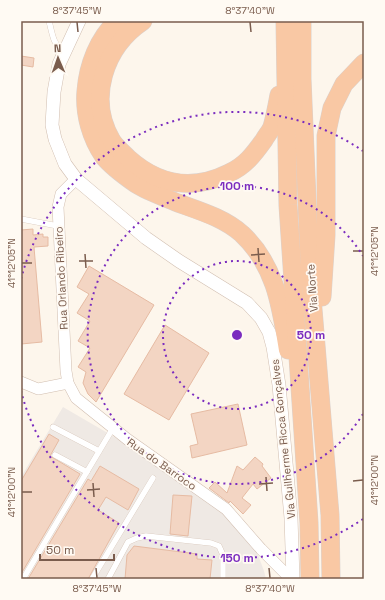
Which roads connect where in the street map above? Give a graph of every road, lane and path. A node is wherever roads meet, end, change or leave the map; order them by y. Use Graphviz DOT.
graph roads {
  1 [pos="49,21"];
  2 [pos="79,21"];
  3 [pos="117,21"];
  4 [pos="143,21"];
  5 [pos="285,21"];
  6 [pos="302,21"];
  7 [pos="65,51"];
  8 [pos="364,63"];
  9 [pos="285,67"];
  10 [pos="76,178"];
  11 [pos="21,219"];
  12 [pos="58,226"];
  13 [pos="21,382"];
  14 [pos="68,383"];
  15 [pos="52,427"];
  16 [pos="304,427"];
  17 [pos="113,428"];
  18 [pos="100,450"];
  19 [pos="55,455"];
  20 [pos="326,470"];
  21 [pos="87,472"];
  22 [pos="153,478"];
  23 [pos="23,579"];
  24 [pos="92,579"];
  25 [pos="108,579"];
  26 [pos="223,579"];
  27 [pos="292,579"];
  28 [pos="310,579"];
  29 [pos="331,579"];
  1 -- 7 [label="lane"];
  2 -- 7 [label="street, Via Guilherme Ricca Gonçalves"];
  3 -- 16 [label="highway"];
  4 -- 9 [label="highway"];
  5 -- 9 [label="highway, Via Norte"];
  6 -- 20 [label="highway, Via Norte"];
  7 -- 10 [label="street, Via Guilherme Ricca Gonçalves"];
  8 -- 20 [label="highway"];
  9 -- 16 [label="highway, Via Norte"];
  10 -- 12 [label="street, Rua Orlando Ribeiro"];
  10 -- 27 [label="street, Via Guilherme Ricca Gonçalves"];
  11 -- 12 [label="lane"];
  12 -- 14 [label="street, Rua Orlando Ribeiro"];
  13 -- 14 [label="street"];
  14 -- 17 [label="street, Rua do Barroco"];
  15 -- 18 [label="lane"];
  16 -- 28 [label="highway, Via Norte"];
  17 -- 18 [label="lane"];
  17 -- 27 [label="street, Rua do Barroco"];
  18 -- 21 [label="lane"];
  19 -- 21 [label="lane"];
  20 -- 29 [label="highway, Via Norte"];
  21 -- 23 [label="lane"];
  22 -- 24 [label="lane"];
  25 -- 26 [label="lane"];
}
